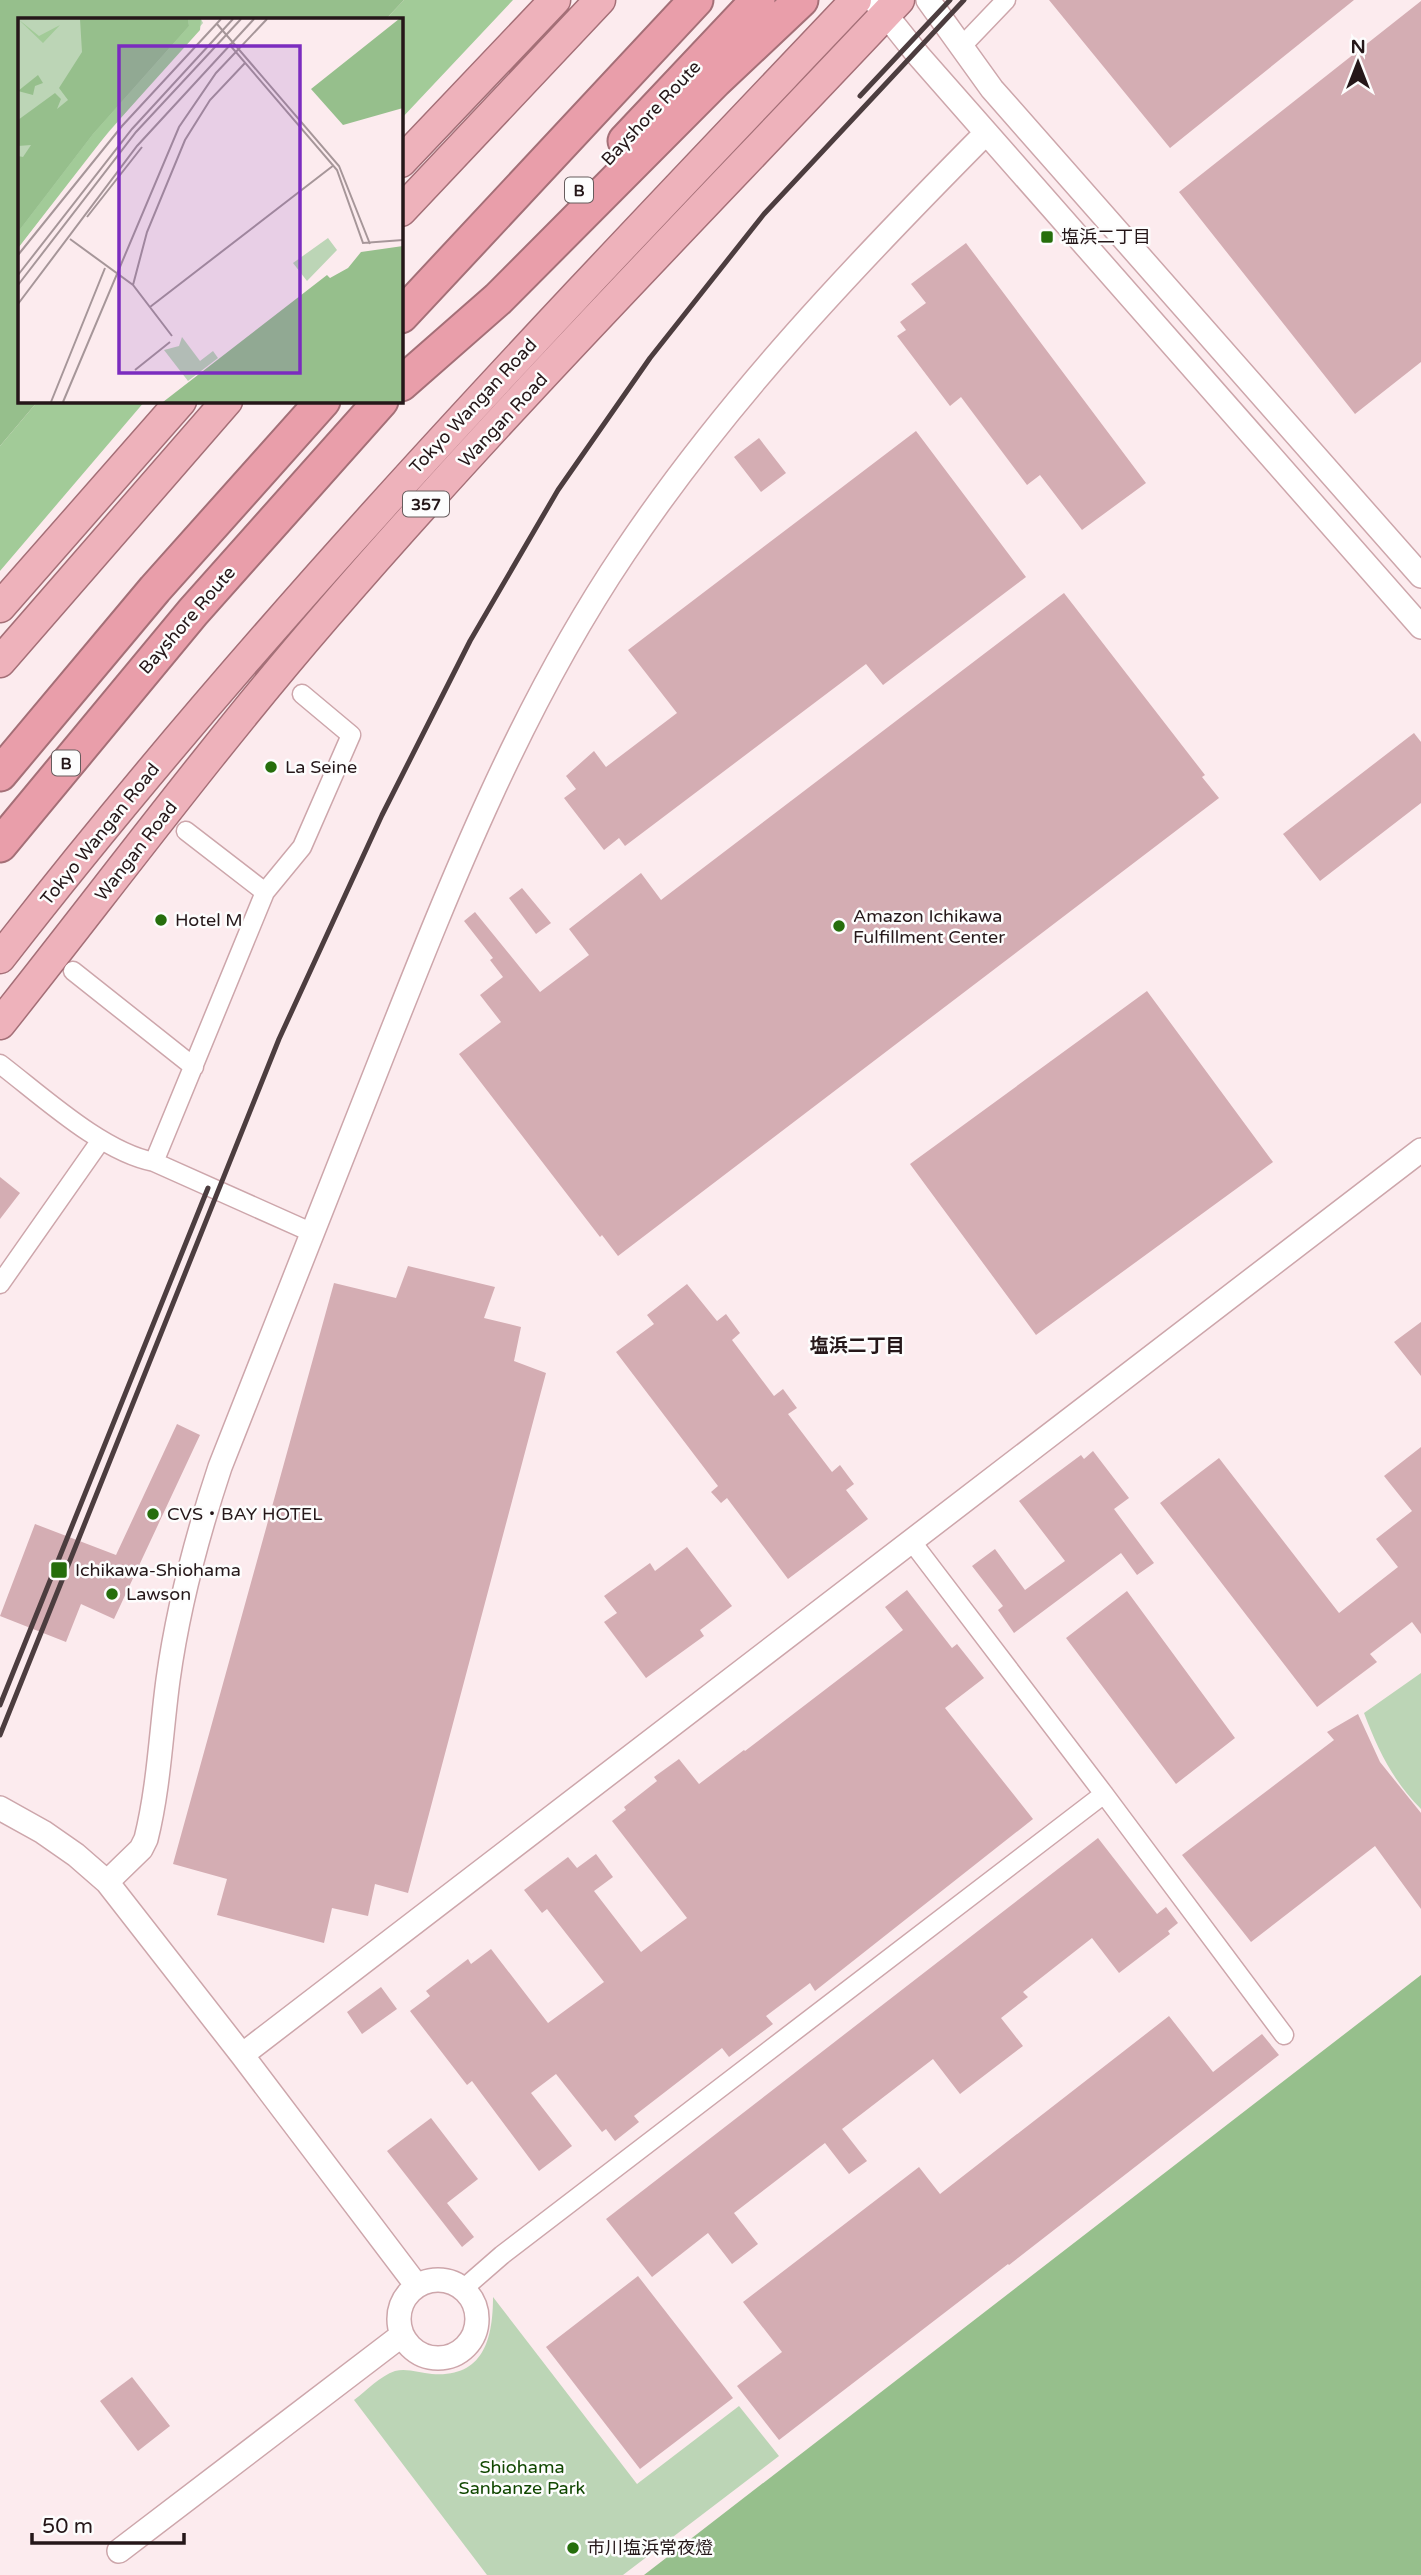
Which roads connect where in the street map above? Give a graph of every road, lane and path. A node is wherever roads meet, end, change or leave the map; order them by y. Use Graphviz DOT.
graph roads {
  1 [pos="555,0"];
  2 [pos="600,0"];
  3 [pos="696,0"];
  4 [pos="758,0"];
  5 [pos="801,0"];
  6 [pos="856,0"];
  7 [pos="928,0"];
  8 [pos="1006,0"];
  9 [pos="886,5"];
  10 [pos="962,46"];
  11 [pos="986,133"];
  12 [pos="402,161"];
  13 [pos="402,210"];
  14 [pos="1122,236"];
  15 [pos="1097,258"];
  16 [pos="402,315"];
  17 [pos="402,381"];
  18 [pos="402,381"];
  19 [pos="1256,390"];
  20 [pos="180,402"];
  21 [pos="226,402"];
  22 [pos="322,402"];
  23 [pos="380,402"];
  24 [pos="1232,411"];
  25 [pos="1421,576"];
  26 [pos="0,607"];
  27 [pos="1421,627"];
  28 [pos="0,662"];
  29 [pos="302,694"];
  30 [pos="0,774"];
  31 [pos="186,831"];
  32 [pos="0,845"];
  33 [pos="265,892"];
  34 [pos="0,958"];
  35 [pos="73,971"];
  36 [pos="0,1024"];
  37 [pos="0,1064"];
  38 [pos="194,1067"];
  39 [pos="101,1140"];
  40 [pos="1421,1150"];
  41 [pos="154,1161"];
  42 [pos="313,1233"];
  43 [pos="0,1284"];
  44 [pos="912,1542"];
  45 [pos="1104,1794"];
  46 [pos="0,1808"];
  47 [pos="107,1882"];
  48 [pos="1284,2035"];
  49 [pos="242,2055"];
  50 [pos="417,2286"];
  51 [pos="463,2289"];
  52 [pos="402,2334"];
  53 [pos="119,2551"];
  1 -- 12 [label="highway"];
  2 -- 13 [label="highway"];
  3 -- 16 [label="highway, B"];
  4 -- 17 [label="highway, Bayshore Route / B"];
  5 -- 18 [label="highway"];
  6 -- 34 [label="highway, Tokyo Wangan Road / 357"];
  7 -- 10 [label="street"];
  8 -- 10 [label="street"];
  9 -- 11 [label="street"];
  9 -- 36 [label="highway, Wangan Road / 357"];
  10 -- 14 [label="street"];
  11 -- 15 [label="street"];
  11 -- 42 [label="street"];
  14 -- 15 [label="street"];
  14 -- 19 [label="street"];
  15 -- 24 [label="street"];
  19 -- 24 [label="street"];
  19 -- 25 [label="street"];
  20 -- 26 [label="highway"];
  21 -- 28 [label="highway"];
  22 -- 30 [label="highway, B"];
  23 -- 32 [label="highway, Bayshore Route / B"];
  24 -- 27 [label="street"];
  29 -- 33 [label="street"];
  31 -- 33 [label="street"];
  33 -- 38 [label="street"];
  35 -- 38 [label="street"];
  37 -- 39 [label="street"];
  38 -- 41 [label="street"];
  39 -- 41 [label="street"];
  39 -- 43 [label="street"];
  40 -- 44 [label="street"];
  41 -- 42 [label="street"];
  42 -- 47 [label="street"];
  44 -- 45 [label="street"];
  44 -- 49 [label="street"];
  45 -- 48 [label="street"];
  45 -- 51 [label="street"];
  46 -- 47 [label="street"];
  47 -- 49 [label="street"];
  49 -- 50 [label="street"];
  50 -- 51 [label="street"];
  50 -- 52 [label="street"];
  51 -- 52 [label="street"];
  52 -- 53 [label="street"];
}
